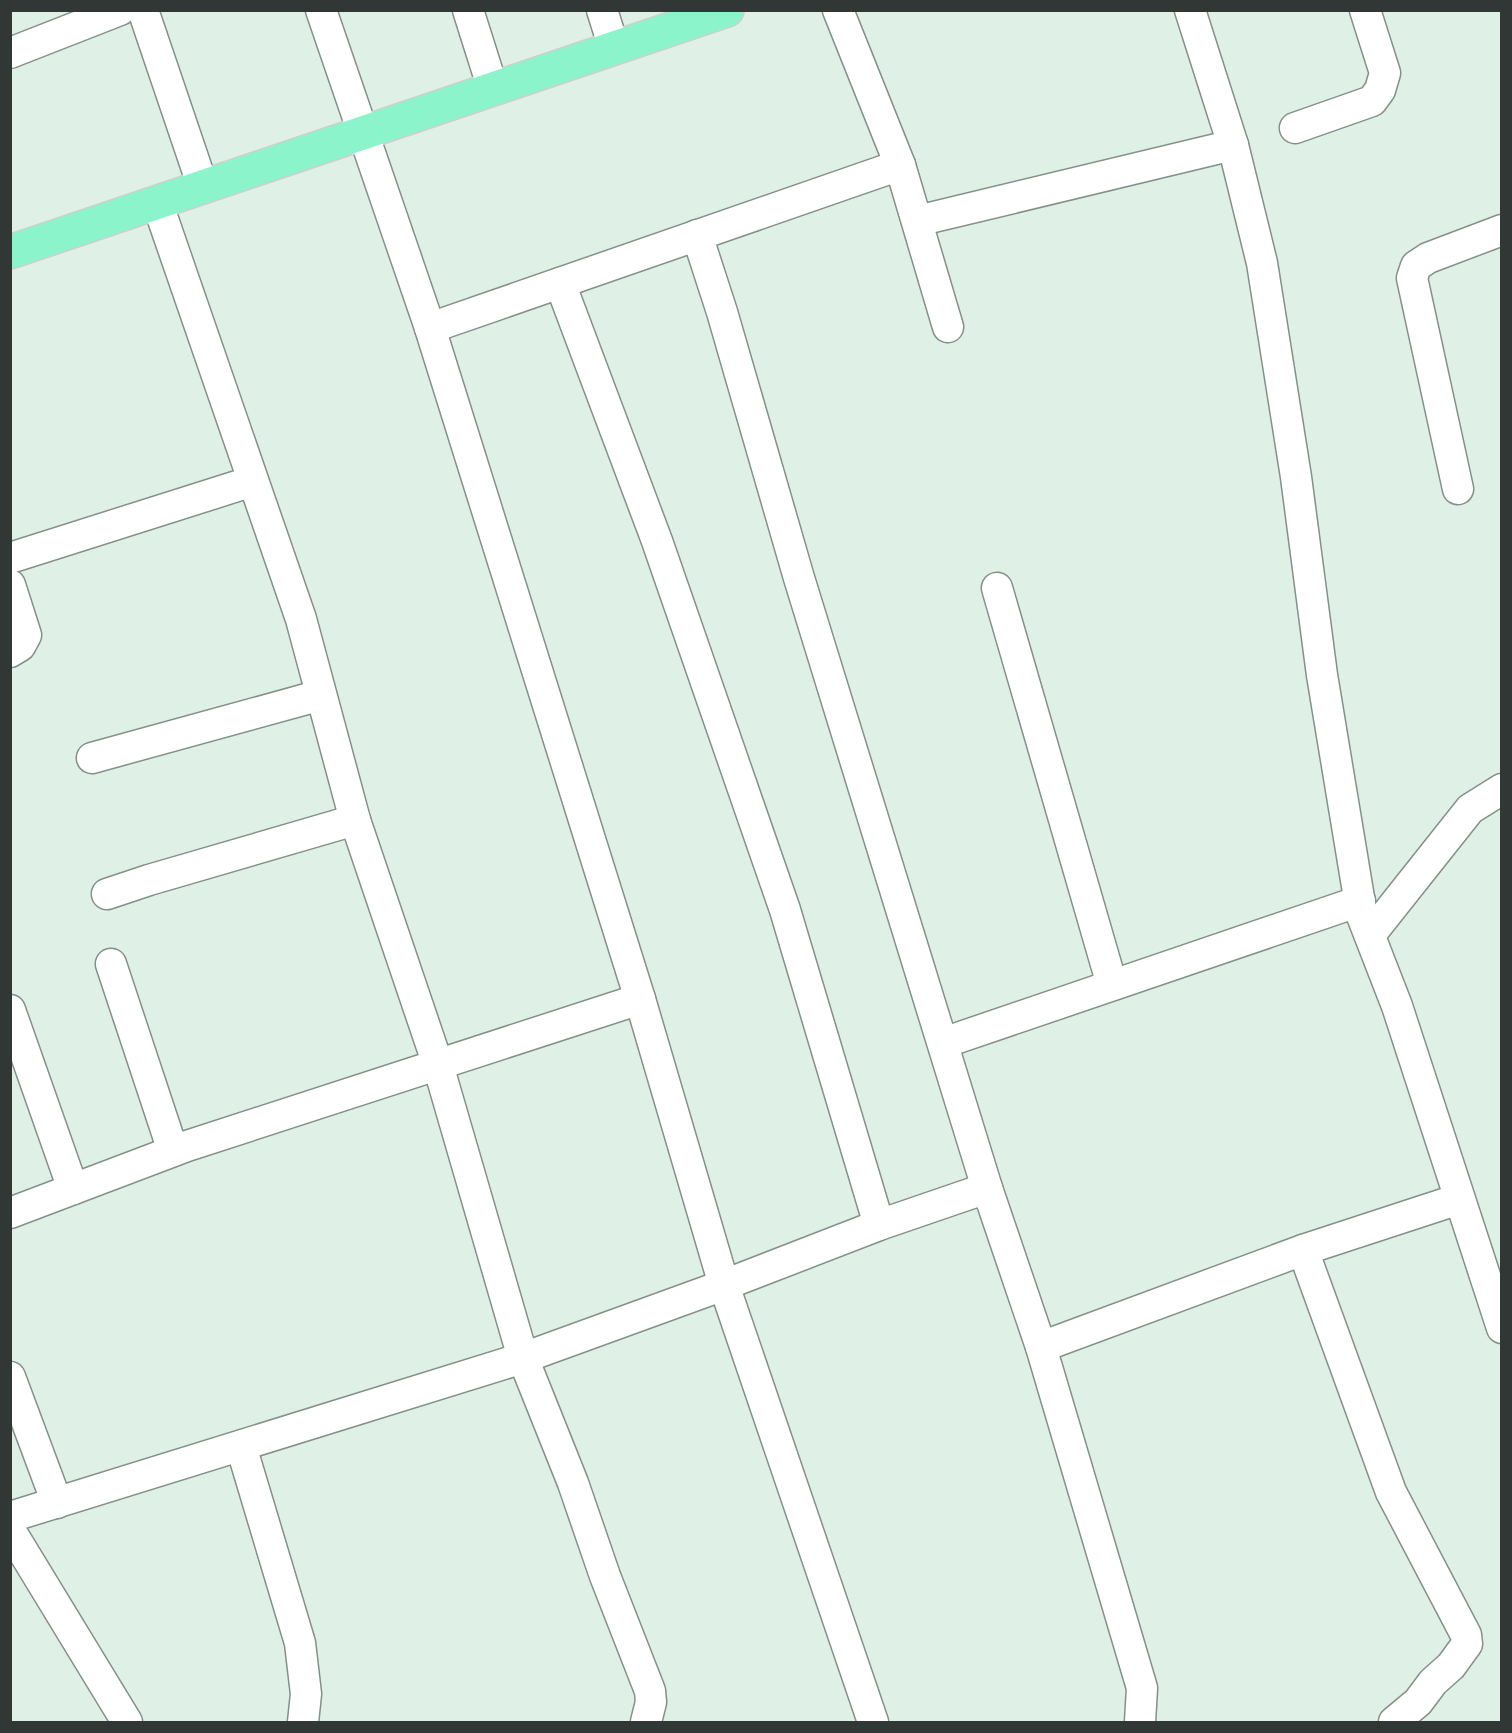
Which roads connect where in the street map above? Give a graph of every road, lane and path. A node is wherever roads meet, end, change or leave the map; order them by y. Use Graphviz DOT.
graph roads {
  1 [pos="120,10"];
  2 [pos="143,10"];
  3 [pos="321,10"];
  4 [pos="468,10"];
  5 [pos="602,10"];
  6 [pos="727,10"];
  7 [pos="838,10"];
  8 [pos="1190,10"];
  9 [pos="1365,10"];
  10 [pos="614,48"];
  11 [pos="10,53"];
  12 [pos="493,89"];
  13 [pos="1294,128"];
  14 [pos="364,132"];
  15 [pos="1233,145"];
  16 [pos="900,165"];
  17 [pos="203,187"];
  18 [pos="157,202"];
  19 [pos="917,221"];
  20 [pos="1502,230"];
  21 [pos="697,235"];
  22 [pos="10,252"];
  23 [pos="560,283"];
  24 [pos="948,327"];
  25 [pos="430,328"];
  26 [pos="253,481"];
  27 [pos="1458,489"];
  28 [pos="10,558"];
  29 [pos="10,585"];
  30 [pos="997,588"];
  31 [pos="10,652"];
  32 [pos="321,695"];
  33 [pos="92,758"];
  34 [pos="1502,789"];
  35 [pos="355,820"];
  36 [pos="107,894"];
  37 [pos="1360,900"];
  38 [pos="1370,935"];
  39 [pos="111,964"];
  40 [pos="1112,985"];
  41 [pos="640,999"];
  42 [pos="10,1010"];
  43 [pos="943,1043"];
  44 [pos="438,1065"];
  45 [pos="173,1151"];
  46 [pos="987,1188"];
  47 [pos="73,1189"];
  48 [pos="1459,1199"];
  49 [pos="10,1213"];
  50 [pos="879,1225"];
  51 [pos="1303,1250"];
  52 [pos="724,1286"];
  53 [pos="1502,1328"];
  54 [pos="1041,1347"];
  55 [pos="523,1358"];
  56 [pos="10,1377"];
  57 [pos="241,1446"];
  58 [pos="57,1503"];
  59 [pos="10,1517"];
  60 [pos="10,1530"];
  61 [pos="1425,1712"];
  62 [pos="127,1722"];
  63 [pos="303,1722"];
  64 [pos="646,1722"];
  65 [pos="873,1722"];
  66 [pos="1140,1722"];
  67 [pos="1394,1722"];
  1 -- 11 [label="street"];
  2 -- 17 [label="street"];
  3 -- 14 [label="street"];
  4 -- 12 [label="street"];
  5 -- 10 [label="street"];
  6 -- 10 [label="main road"];
  7 -- 16 [label="street"];
  8 -- 15 [label="street"];
  9 -- 13 [label="street"];
  10 -- 12 [label="main road"];
  12 -- 14 [label="main road"];
  14 -- 17 [label="main road"];
  14 -- 25 [label="street"];
  15 -- 19 [label="street"];
  15 -- 37 [label="street"];
  16 -- 19 [label="street"];
  16 -- 21 [label="street"];
  17 -- 18 [label="main road"];
  18 -- 22 [label="main road"];
  18 -- 26 [label="street"];
  19 -- 24 [label="street"];
  20 -- 27 [label="street"];
  21 -- 23 [label="street"];
  21 -- 43 [label="street"];
  23 -- 25 [label="street"];
  23 -- 50 [label="street"];
  25 -- 41 [label="street"];
  26 -- 28 [label="street"];
  26 -- 32 [label="street"];
  29 -- 31 [label="street"];
  30 -- 40 [label="street"];
  32 -- 33 [label="street"];
  32 -- 35 [label="street"];
  34 -- 38 [label="street"];
  35 -- 36 [label="street"];
  35 -- 44 [label="street"];
  37 -- 38 [label="street"];
  37 -- 40 [label="street"];
  38 -- 48 [label="street"];
  39 -- 45 [label="street"];
  40 -- 43 [label="street"];
  41 -- 44 [label="street"];
  41 -- 52 [label="street"];
  42 -- 47 [label="street"];
  43 -- 46 [label="street"];
  44 -- 45 [label="street"];
  44 -- 55 [label="street"];
  45 -- 47 [label="street"];
  46 -- 50 [label="street"];
  46 -- 54 [label="street"];
  47 -- 49 [label="street"];
  48 -- 51 [label="street"];
  48 -- 53 [label="street"];
  50 -- 52 [label="street"];
  51 -- 54 [label="street"];
  51 -- 61 [label="street"];
  52 -- 55 [label="street"];
  52 -- 65 [label="street"];
  54 -- 66 [label="street"];
  55 -- 57 [label="street"];
  55 -- 64 [label="street"];
  56 -- 58 [label="street"];
  57 -- 58 [label="street"];
  57 -- 63 [label="street"];
  58 -- 59 [label="street"];
  60 -- 62 [label="street"];
  61 -- 67 [label="street"];
}
